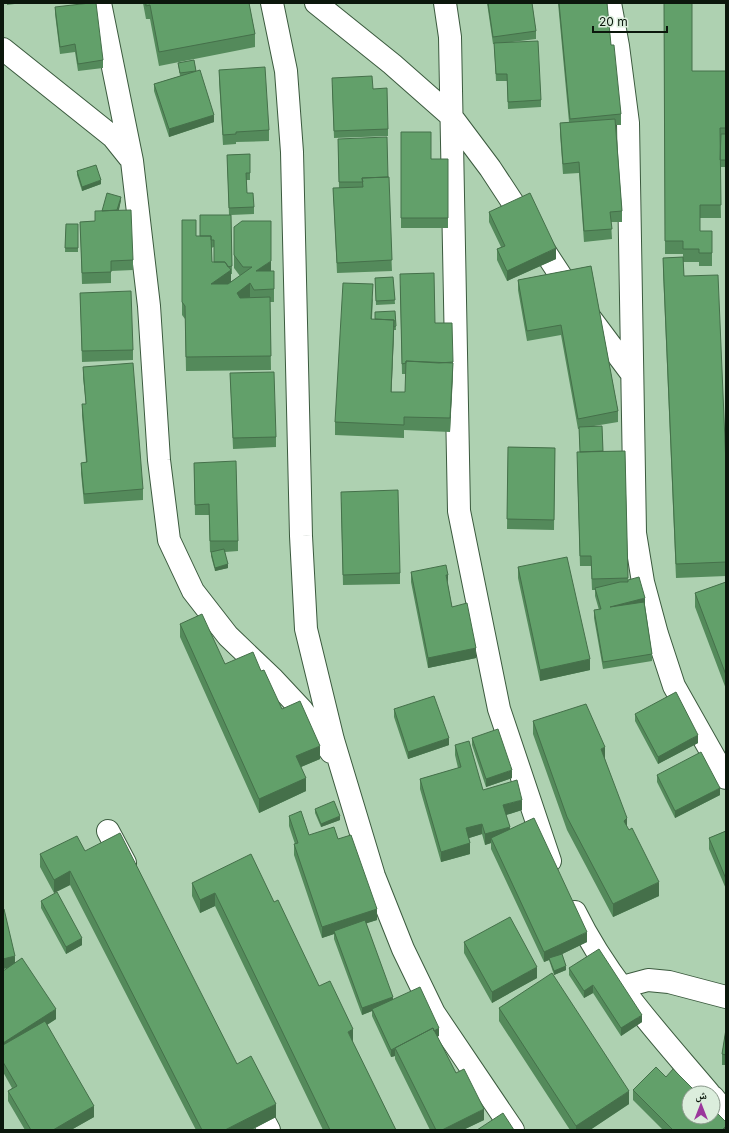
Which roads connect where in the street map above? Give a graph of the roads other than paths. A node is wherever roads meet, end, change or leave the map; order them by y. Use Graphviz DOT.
graph roads {
  1 [pos="100,3"];
  2 [pos="272,3"];
  3 [pos="316,3"];
  4 [pos="445,3"];
  5 [pos="610,3"];
  6 [pos="3,49"];
  7 [pos="451,116"];
  8 [pos="132,162"];
  9 [pos="632,374"];
  10 [pos="340,764"];
  11 [pos="726,778"];
  12 [pos="108,831"];
  13 [pos="134,879"];
  14 [pos="622,987"];
  15 [pos="726,997"];
  16 [pos="243,1081"];
  17 [pos="702,1085"];
  18 [pos="270,1130"];
  19 [pos="513,1130"];
  1 -- 8 [label="street"];
  2 -- 10 [label="street"];
  3 -- 7 [label="street"];
  4 -- 7 [label="street"];
  5 -- 9 [label="street"];
  6 -- 8 [label="street"];
  7 -- 9 [label="street"];
  7 -- 14 [label="street"];
  8 -- 10 [label="street"];
  9 -- 11 [label="street"];
  10 -- 19 [label="street"];
  12 -- 13 [label="street"];
  14 -- 15 [label="street"];
  14 -- 17 [label="street"];
  16 -- 18 [label="street"];
}
